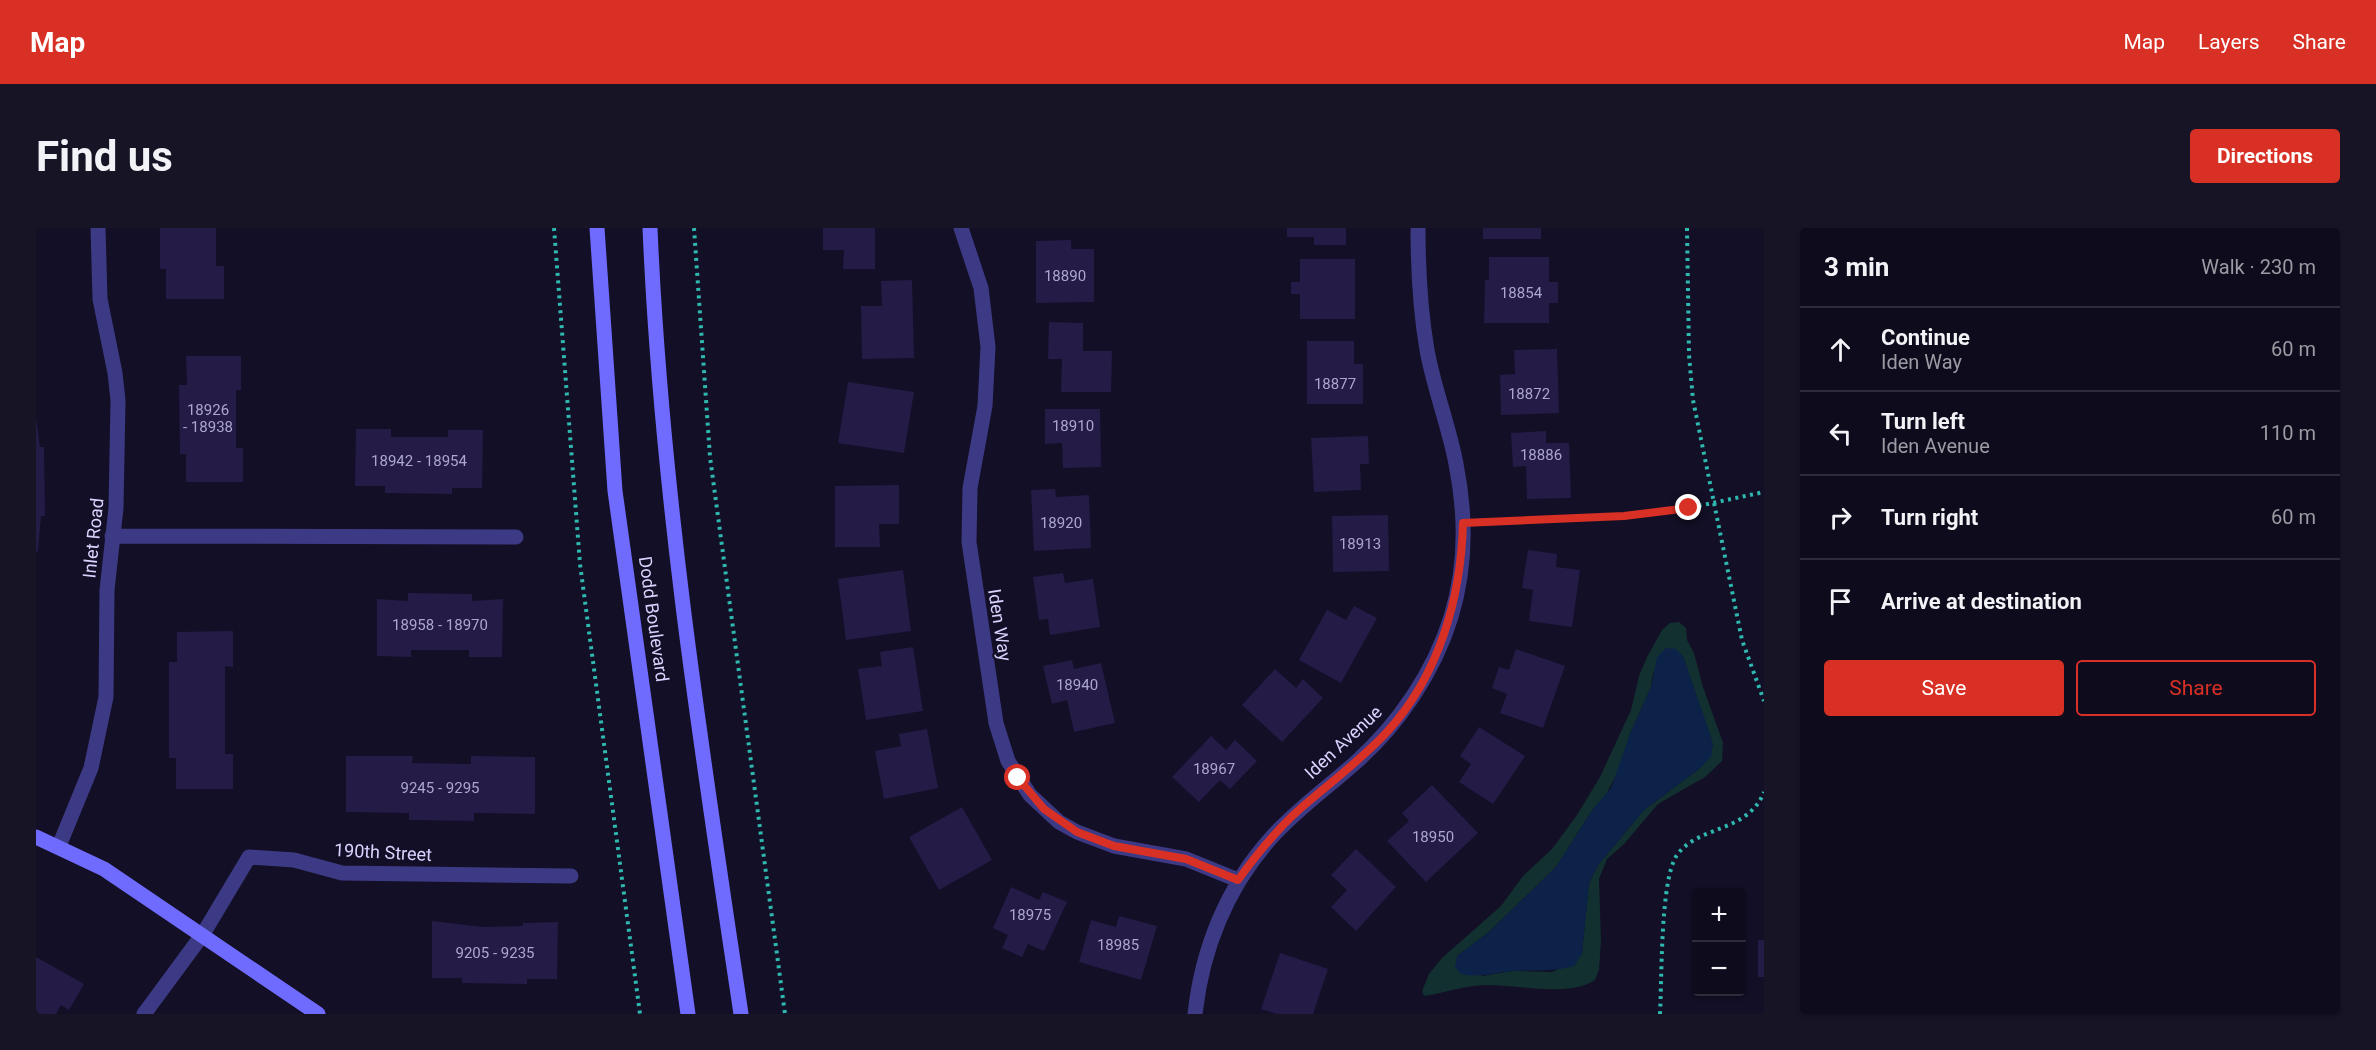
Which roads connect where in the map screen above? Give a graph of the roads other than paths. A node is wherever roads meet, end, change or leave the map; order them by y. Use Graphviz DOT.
graph roads {
  1 [pos="98,228"];
  2 [pos="597,228"];
  3 [pos="650,228"];
  4 [pos="961,228"];
  5 [pos="1418,228"];
  6 [pos="112,536"];
  7 [pos="516,537"];
  8 [pos="36,837"];
  9 [pos="59,846"];
  10 [pos="571,876"];
  11 [pos="1238,880"];
  12 [pos="203,934"];
  13 [pos="144,1014"];
  14 [pos="318,1014"];
  15 [pos="688,1014"];
  16 [pos="741,1014"];
  17 [pos="1195,1014"];
  1 -- 6 [label="street, Inlet Road"];
  2 -- 15 [label="main road, Dodd Boulevard"];
  3 -- 16 [label="main road, Dodd Boulevard"];
  4 -- 11 [label="street, Iden Way"];
  5 -- 11 [label="street, Iden Avenue"];
  6 -- 7 [label="street"];
  6 -- 9 [label="street, Inlet Road"];
  8 -- 9 [label="main road"];
  9 -- 12 [label="main road"];
  10 -- 12 [label="street, 190th Street"];
  11 -- 17 [label="street, Iden Avenue"];
  12 -- 13 [label="street"];
  12 -- 14 [label="main road"];
}
